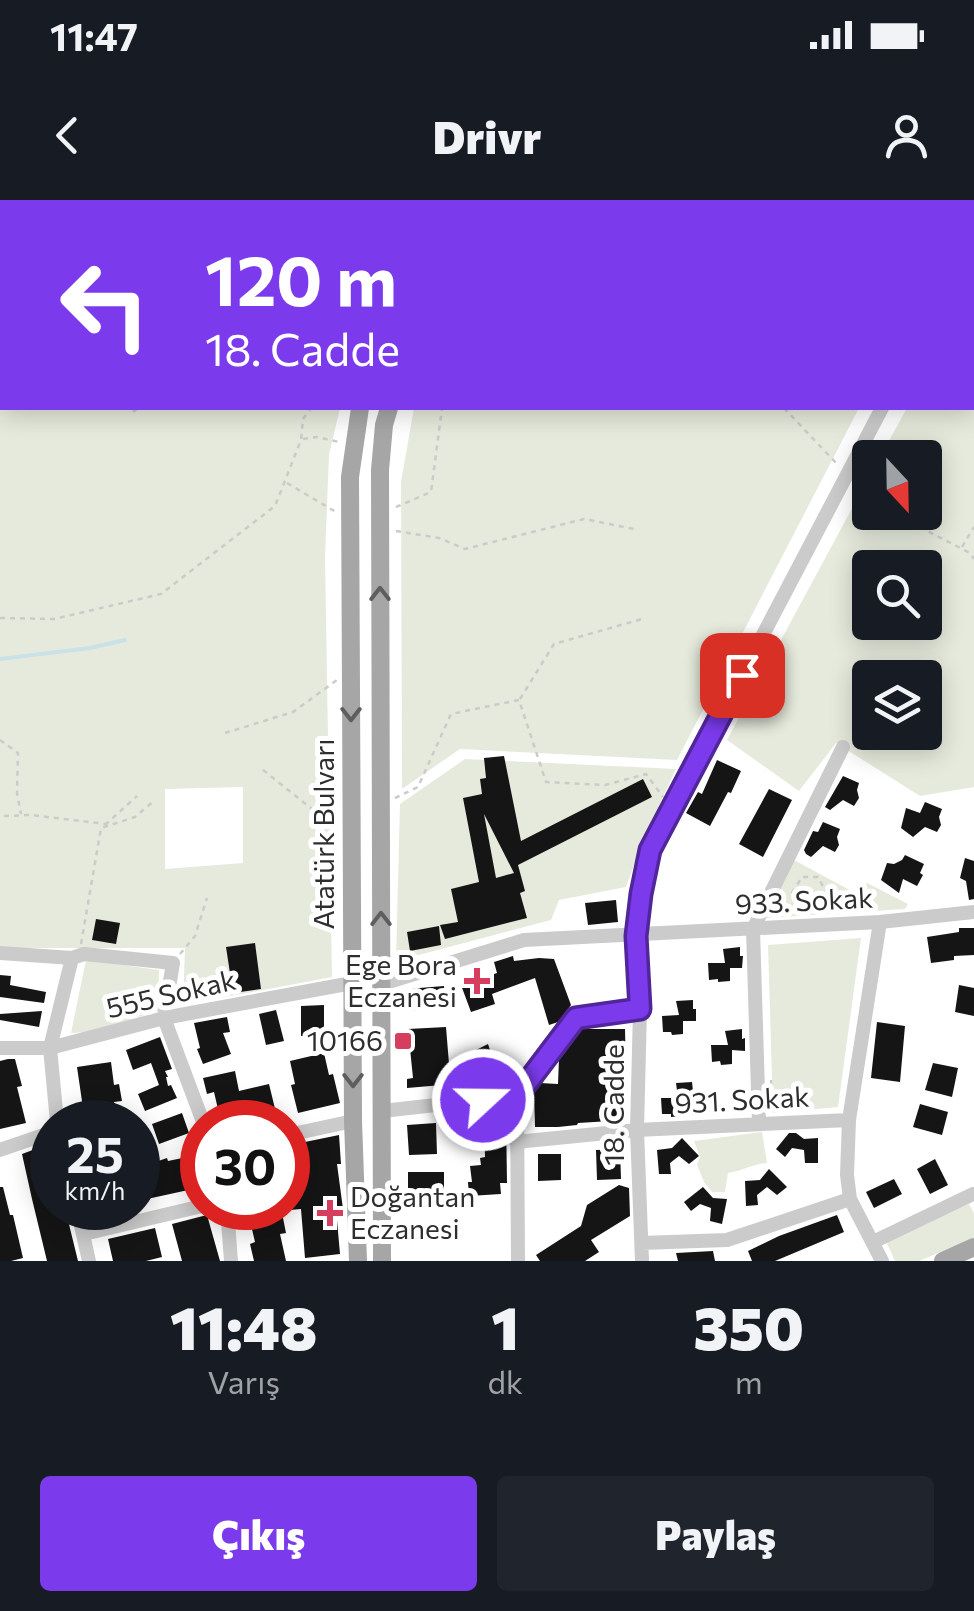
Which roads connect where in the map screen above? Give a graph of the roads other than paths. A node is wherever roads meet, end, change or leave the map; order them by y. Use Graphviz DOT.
graph roads {
  1 [pos="360,410"];
  2 [pos="388,410"];
  3 [pos="881,410"];
  4 [pos="843,747"];
  5 [pos="974,912"];
  6 [pos="880,922"];
  7 [pos="753,929"];
  8 [pos="636,936"];
  9 [pos="0,953"];
  10 [pos="75,957"];
  11 [pos="352,983"];
  12 [pos="382,984"];
  13 [pos="640,1009"];
  14 [pos="164,1018"];
  15 [pos="0,1048"];
  16 [pos="50,1048"];
  17 [pos="517,1096"];
  18 [pos="55,1100"];
  19 [pos="195,1100"];
  20 [pos="382,1111"];
  21 [pos="765,1120"];
  22 [pos="849,1120"];
  23 [pos="353,1121"];
  24 [pos="310,1130"];
  25 [pos="637,1130"];
  26 [pos="30,1140"];
  27 [pos="516,1142"];
  28 [pos="0,1150"];
  29 [pos="974,1174"];
  30 [pos="973,1195"];
  31 [pos="850,1199"];
  32 [pos="180,1211"];
  33 [pos="83,1230"];
  34 [pos="228,1230"];
  35 [pos="84,1234"];
  36 [pos="872,1242"];
  37 [pos="642,1243"];
  38 [pos="974,1247"];
  39 [pos="89,1261"];
  40 [pos="230,1261"];
  41 [pos="358,1261"];
  42 [pos="382,1261"];
  43 [pos="518,1261"];
  44 [pos="642,1261"];
  45 [pos="882,1261"];
  46 [pos="943,1261"];
  1 -- 11 [label="main road, Atatürk Bulvarı, one-way"];
  12 -- 2 [label="main road, Atatürk Bulvarı, one-way"];
  3 -- 8 [label="street, 18. Cadde"];
  4 -- 7 [label="street"];
  5 -- 6 [label="street, 933. Sokak"];
  6 -- 7 [label="street, 933. Sokak"];
  6 -- 22 [label="street"];
  7 -- 8 [label="street, 933. Sokak"];
  7 -- 21 [label="street"];
  8 -- 12 [label="street, 933. Sokak"];
  8 -- 13 [label="street, 18. Cadde"];
  9 -- 10 [label="street"];
  10 -- 14 [label="street"];
  10 -- 16 [label="street"];
  11 -- 14 [label="street, 555 Sokak"];
  11 -- 23 [label="main road, Atatürk Bulvarı, one-way"];
  12 -- 20 [label="main road, Atatürk Bulvarı"];
  13 -- 17 [label="street"];
  13 -- 25 [label="street, 18. Cadde"];
  14 -- 16 [label="street, 555 Sokak"];
  14 -- 19 [label="street"];
  15 -- 16 [label="street, 555 Sokak"];
  16 -- 18 [label="street"];
  17 -- 20 [label="street"];
  17 -- 27 [label="street"];
  20 -- 42 [label="main road, Atatürk Bulvarı"];
  21 -- 22 [label="street, 931. Sokak"];
  21 -- 25 [label="street, 931. Sokak"];
  22 -- 31 [label="street"];
  23 -- 24 [label="street"];
  23 -- 41 [label="main road, Atatürk Bulvarı"];
  25 -- 27 [label="street, 931. Sokak"];
  25 -- 37 [label="street, 18. Cadde"];
  26 -- 28 [label="street"];
  27 -- 43 [label="street"];
  29 -- 30 [label="street"];
  30 -- 36 [label="street"];
  31 -- 36 [label="street"];
  31 -- 37 [label="street"];
  32 -- 35 [label="street"];
  33 -- 35 [label="street"];
  34 -- 40 [label="street"];
  35 -- 39 [label="street"];
  36 -- 45 [label="street"];
  37 -- 44 [label="street, 18. Cadde"];
  38 -- 46 [label="main road"];
}
